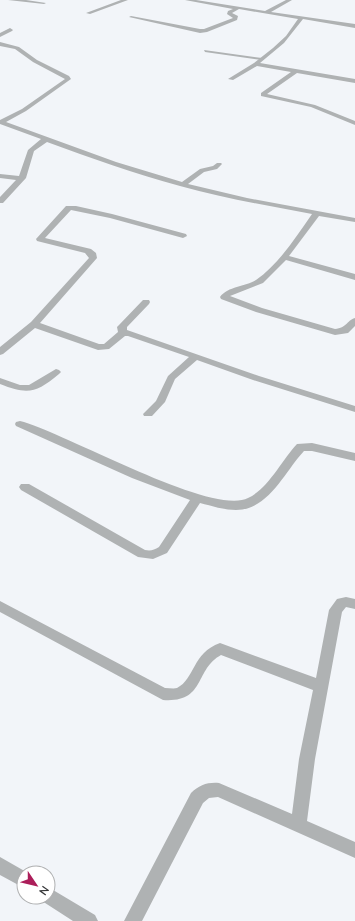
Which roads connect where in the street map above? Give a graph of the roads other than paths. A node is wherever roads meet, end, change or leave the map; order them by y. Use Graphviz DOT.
graph roads {
  1 [pos="10,0"];
  2 [pos="126,0"];
  3 [pos="187,0"];
  4 [pos="290,0"];
  5 [pos="44,3"];
  6 [pos="238,8"];
  7 [pos="265,12"];
  8 [pos="88,14"];
  9 [pos="131,17"];
  10 [pos="301,19"];
  11 [pos="355,26"];
  12 [pos="10,30"];
  13 [pos="0,35"];
  14 [pos="0,44"];
  15 [pos="205,51"];
  16 [pos="262,59"];
  17 [pos="256,64"];
  18 [pos="296,71"];
  19 [pos="232,79"];
  20 [pos="355,80"];
  21 [pos="1,122"];
  22 [pos="355,123"];
  23 [pos="46,139"];
  24 [pos="219,164"];
  25 [pos="0,176"];
  26 [pos="22,178"];
  27 [pos="183,185"];
  28 [pos="0,201"];
  29 [pos="317,213"];
  30 [pos="355,220"];
  31 [pos="183,236"];
  32 [pos="284,258"];
  33 [pos="355,277"];
  34 [pos="146,302"];
  35 [pos="355,321"];
  36 [pos="34,324"];
  37 [pos="123,333"];
  38 [pos="0,352"];
  39 [pos="195,357"];
  40 [pos="56,372"];
  41 [pos="0,381"];
  42 [pos="355,409"];
  43 [pos="148,414"];
  44 [pos="20,424"];
  45 [pos="355,458"];
  46 [pos="25,487"];
  47 [pos="197,498"];
  48 [pos="355,604"];
  49 [pos="0,606"];
  50 [pos="320,686"];
  51 [pos="298,825"];
  52 [pos="355,850"];
  53 [pos="0,865"];
  54 [pos="16,875"];
  55 [pos="56,900"];
  56 [pos="89,921"];
  57 [pos="133,921"];
  1 -- 5 [label="street"];
  2 -- 8 [label="street"];
  3 -- 6 [label="street"];
  4 -- 7 [label="street"];
  6 -- 7 [label="street"];
  6 -- 9 [label="street"];
  7 -- 10 [label="street"];
  10 -- 11 [label="street"];
  10 -- 16 [label="street"];
  12 -- 13 [label="street"];
  14 -- 21 [label="street"];
  15 -- 16 [label="lane"];
  16 -- 17 [label="street"];
  17 -- 18 [label="street"];
  17 -- 19 [label="street"];
  18 -- 20 [label="street"];
  18 -- 22 [label="street"];
  21 -- 23 [label="street"];
  23 -- 26 [label="street"];
  23 -- 27 [label="street"];
  24 -- 27 [label="street"];
  25 -- 26 [label="street"];
  26 -- 28 [label="street"];
  27 -- 29 [label="street"];
  29 -- 30 [label="street"];
  29 -- 32 [label="street"];
  31 -- 36 [label="street"];
  32 -- 33 [label="street"];
  32 -- 35 [label="street"];
  34 -- 37 [label="street"];
  36 -- 37 [label="street"];
  36 -- 38 [label="street"];
  37 -- 39 [label="street"];
  39 -- 42 [label="street"];
  39 -- 43 [label="street"];
  40 -- 41 [label="street"];
  44 -- 47 [label="street"];
  45 -- 47 [label="street"];
  46 -- 47 [label="street"];
  48 -- 50 [label="street"];
  49 -- 50 [label="street"];
  50 -- 51 [label="street"];
  51 -- 52 [label="street"];
  51 -- 57 [label="street"];
  53 -- 54 [label="street"];
  55 -- 56 [label="street"];
}
